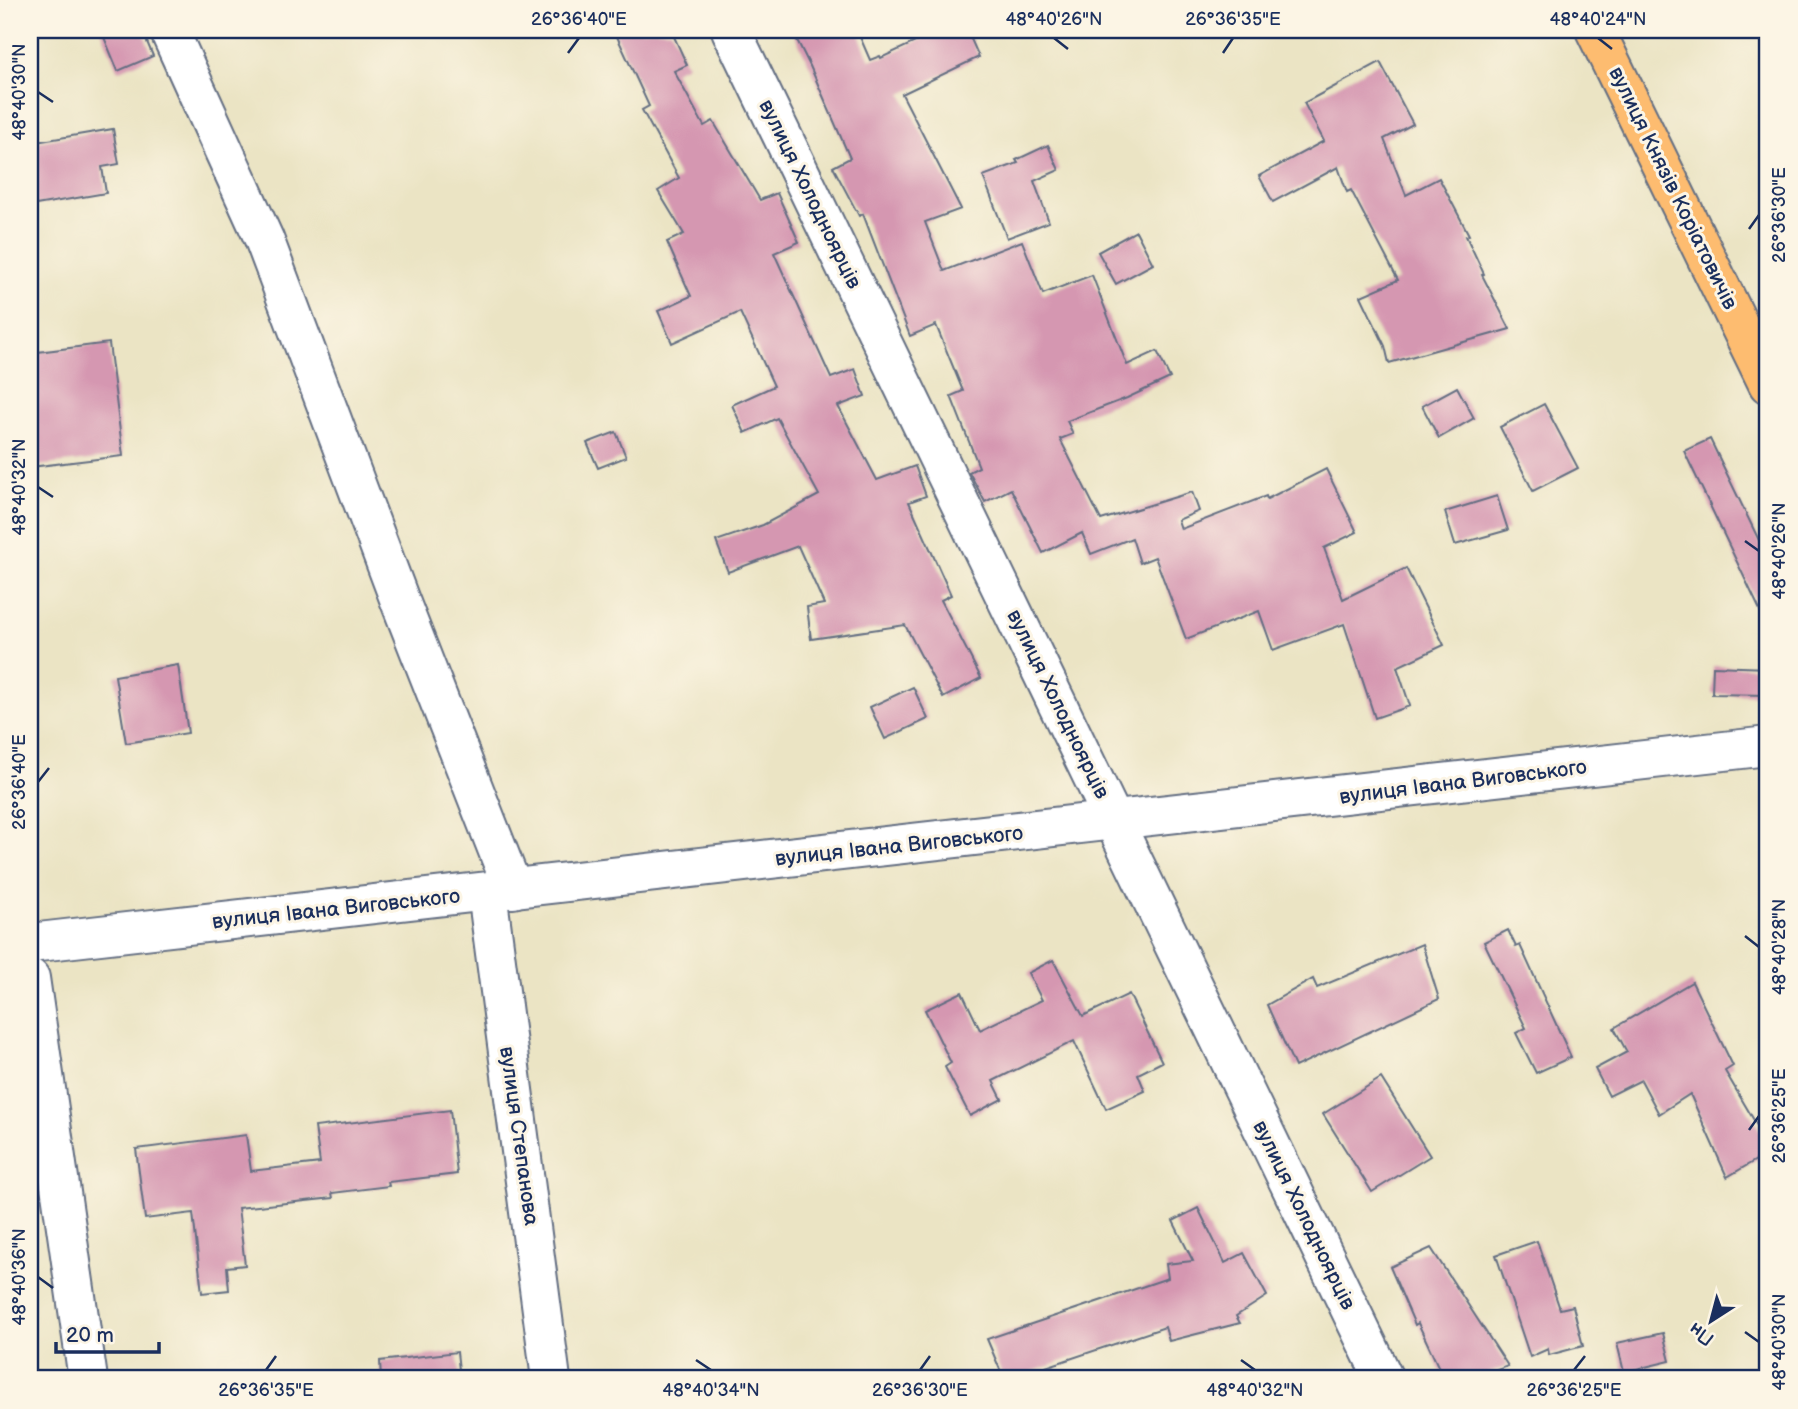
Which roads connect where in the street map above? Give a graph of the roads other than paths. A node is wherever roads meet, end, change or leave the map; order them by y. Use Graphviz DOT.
graph roads {
  1 [pos="169,30"];
  2 [pos="731,30"];
  3 [pos="1595,30"];
  4 [pos="1763,360"];
  5 [pos="1768,746"];
  6 [pos="1115,821"];
  7 [pos="500,890"];
  8 [pos="30,943"];
  9 [pos="30,978"];
  10 [pos="88,1379"];
  11 [pos="551,1379"];
  12 [pos="1384,1379"];
  1 -- 7 [label="street, вулиця Степанова"];
  2 -- 6 [label="street, вулиця Холодноярців"];
  3 -- 4 [label="main road, вулиця Князів Коріатовичів"];
  5 -- 6 [label="street, вулиця Івана Виговського"];
  6 -- 7 [label="street, вулиця Івана Виговського"];
  6 -- 12 [label="street, вулиця Холодноярців"];
  7 -- 8 [label="street, вулиця Івана Виговського"];
  7 -- 11 [label="street, вулиця Степанова"];
  9 -- 10 [label="street"];
}
